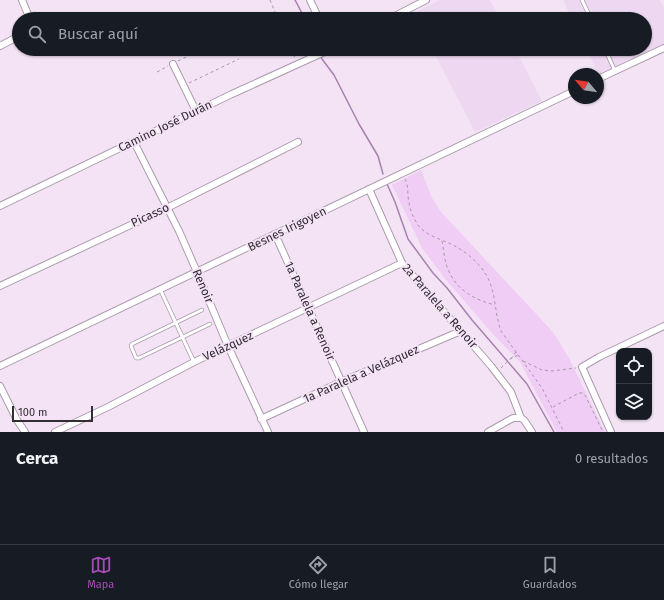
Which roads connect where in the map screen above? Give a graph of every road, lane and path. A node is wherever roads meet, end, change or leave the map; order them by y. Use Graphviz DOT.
graph roads {
  1 [pos="22,0"];
  2 [pos="270,0"];
  3 [pos="310,0"];
  4 [pos="426,0"];
  5 [pos="582,0"];
  6 [pos="27,12"];
  7 [pos="275,12"];
  8 [pos="316,12"];
  9 [pos="403,12"];
  10 [pos="588,12"];
  11 [pos="12,40"];
  12 [pos="0,46"];
  13 [pos="664,48"];
  14 [pos="652,54"];
  15 [pos="189,56"];
  16 [pos="294,56"];
  17 [pos="316,56"];
  18 [pos="608,56"];
  19 [pos="647,56"];
  20 [pos="239,59"];
  21 [pos="173,64"];
  22 [pos="297,64"];
  23 [pos="616,71"];
  24 [pos="157,72"];
  25 [pos="604,77"];
  26 [pos="184,86"];
  27 [pos="568,94"];
  28 [pos="196,111"];
  29 [pos="134,142"];
  30 [pos="298,142"];
  31 [pos="402,174"];
  32 [pos="370,189"];
  33 [pos="0,206"];
  34 [pos="167,208"];
  35 [pos="276,234"];
  36 [pos="442,241"];
  37 [pos="402,263"];
  38 [pos="197,272"];
  39 [pos="0,286"];
  40 [pos="160,289"];
  41 [pos="495,305"];
  42 [pos="308,307"];
  43 [pos="202,310"];
  44 [pos="175,322"];
  45 [pos="210,324"];
  46 [pos="664,326"];
  47 [pos="461,331"];
  48 [pos="182,337"];
  49 [pos="228,346"];
  50 [pos="516,352"];
  51 [pos="518,355"];
  52 [pos="510,360"];
  53 [pos="522,361"];
  54 [pos="194,362"];
  55 [pos="0,366"];
  56 [pos="503,366"];
  57 [pos="582,367"];
  58 [pos="341,382"];
  59 [pos="0,386"];
  60 [pos="552,407"];
  61 [pos="521,418"];
  62 [pos="261,419"];
  63 [pos="25,432"];
  64 [pos="55,432"];
  65 [pos="268,432"];
  66 [pos="364,432"];
  67 [pos="488,432"];
  68 [pos="532,432"];
  69 [pos="564,432"];
  70 [pos="602,432"];
  71 [pos="611,432"];
  1 -- 6 [label="street"];
  2 -- 7 [label="path"];
  3 -- 8 [label="street"];
  4 -- 9 [label="street"];
  5 -- 10 [label="lane"];
  11 -- 12 [label="street"];
  13 -- 14 [label="street"];
  15 -- 21 [label="path"];
  16 -- 22 [label="path"];
  17 -- 22 [label="street, Camino José Durán"];
  18 -- 23 [label="lane"];
  19 -- 23 [label="street"];
  20 -- 26 [label="path"];
  21 -- 24 [label="path"];
  21 -- 26 [label="street"];
  22 -- 28 [label="street, Camino José Durán"];
  23 -- 25 [label="street"];
  26 -- 28 [label="street"];
  27 -- 31 [label="street, Besnes Irigoyen"];
  28 -- 29 [label="street, Camino José Durán"];
  29 -- 33 [label="street, Camino José Durán"];
  29 -- 34 [label="street, Renoir"];
  30 -- 34 [label="street, Picasso"];
  31 -- 32 [label="street, Besnes Irigoyen"];
  31 -- 36 [label="path"];
  32 -- 35 [label="street, Besnes Irigoyen"];
  32 -- 37 [label="street, 2a Paralela a Renoir"];
  34 -- 38 [label="street, Renoir"];
  34 -- 39 [label="street, Picasso"];
  35 -- 38 [label="street, Besnes Irigoyen"];
  35 -- 42 [label="street, 1a Paralela a Renoir"];
  36 -- 41 [label="path"];
  36 -- 41 [label="path"];
  37 -- 42 [label="street, Velázquez"];
  37 -- 47 [label="street, 2a Paralela a Renoir"];
  38 -- 40 [label="street, Besnes Irigoyen"];
  38 -- 49 [label="street, Renoir"];
  40 -- 44 [label="lane"];
  40 -- 55 [label="street, Besnes Irigoyen"];
  41 -- 50 [label="path"];
  42 -- 49 [label="street, Velázquez"];
  42 -- 58 [label="street, 1a Paralela a Renoir"];
  43 -- 44 [label="lane"];
  44 -- 48 [label="lane"];
  44 -- 48 [label="lane"];
  45 -- 48 [label="lane"];
  46 -- 57 [label="street"];
  47 -- 58 [label="street, 1a Paralela a Velázquez"];
  47 -- 61 [label="street, 2a Paralela a Renoir"];
  48 -- 54 [label="lane"];
  49 -- 54 [label="street, Velázquez"];
  49 -- 62 [label="street, Renoir"];
  50 -- 51 [label="path"];
  50 -- 52 [label="path"];
  51 -- 52 [label="path"];
  51 -- 53 [label="path"];
  52 -- 56 [label="path"];
  53 -- 57 [label="path"];
  53 -- 60 [label="path"];
  54 -- 64 [label="street, Velázquez"];
  57 -- 71 [label="street"];
  58 -- 62 [label="street, 1a Paralela a Velázquez"];
  58 -- 66 [label="street, 1a Paralela a Renoir"];
  59 -- 63 [label="street"];
  60 -- 69 [label="path"];
  60 -- 70 [label="path"];
  61 -- 67 [label="street"];
  61 -- 68 [label="street, 2a Paralela a Renoir"];
  62 -- 65 [label="street, Renoir"];
}
